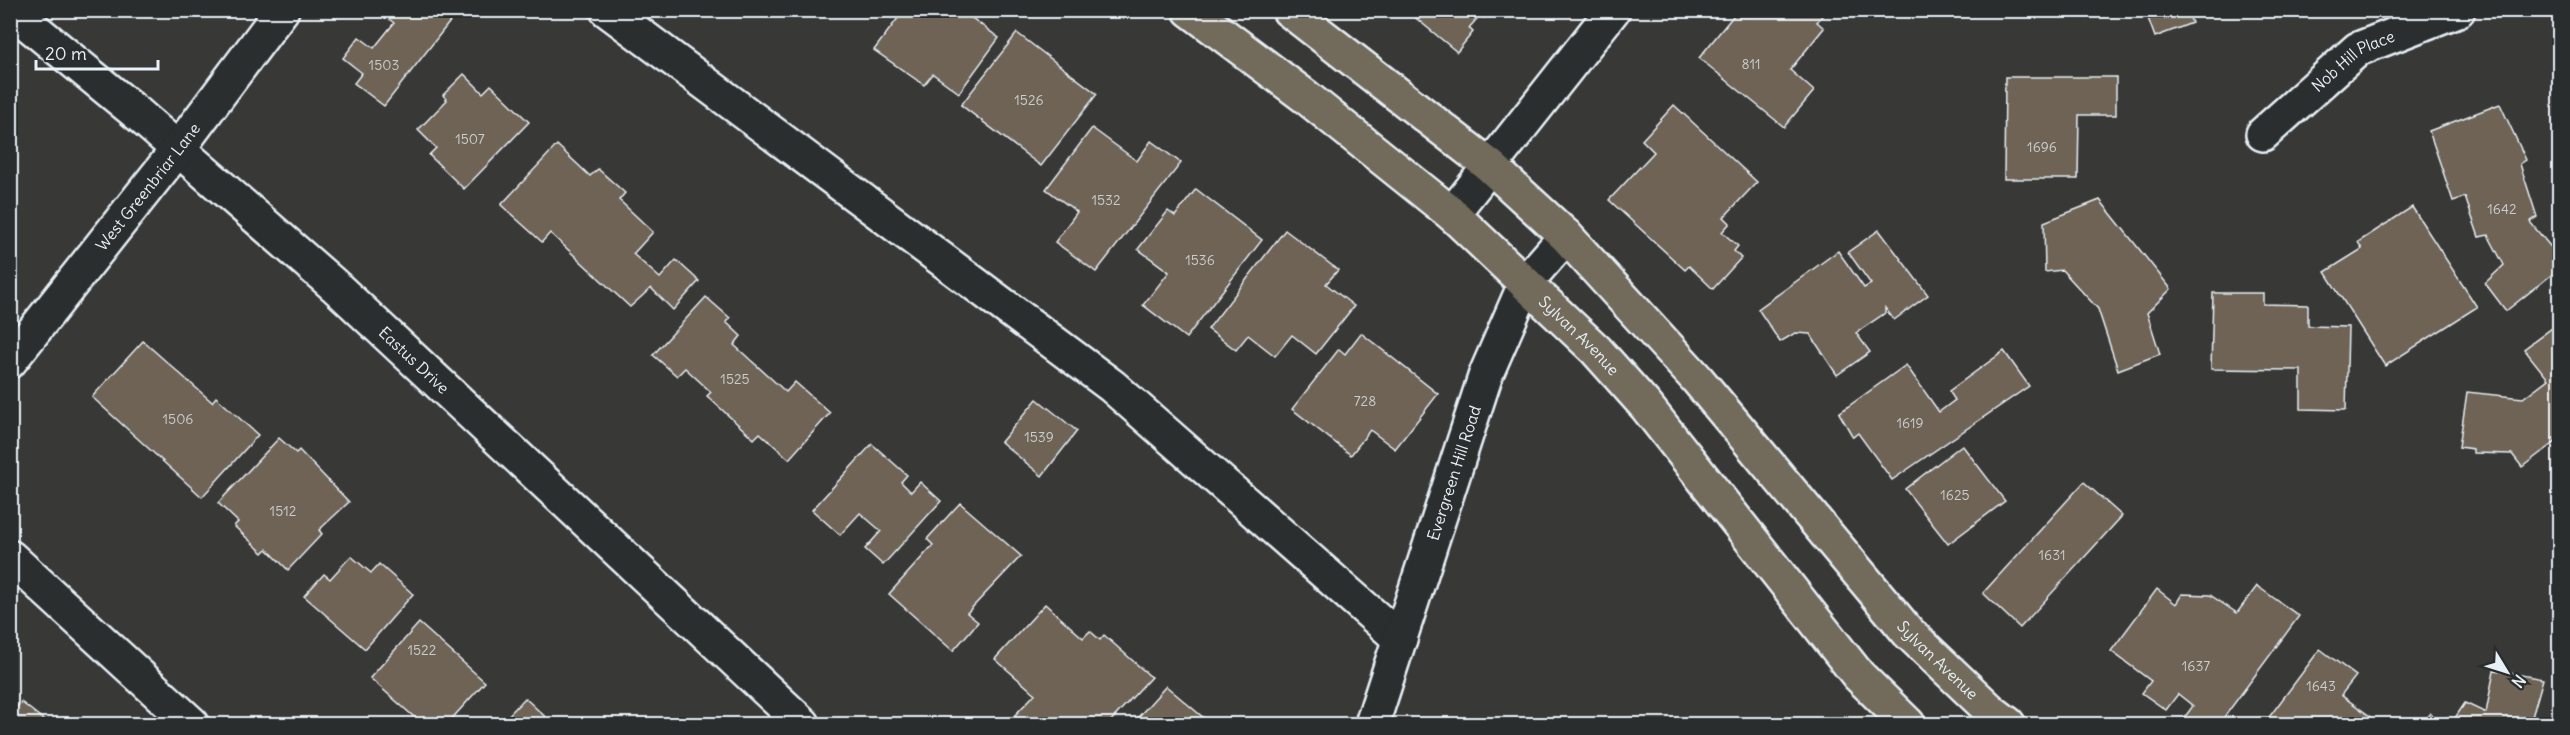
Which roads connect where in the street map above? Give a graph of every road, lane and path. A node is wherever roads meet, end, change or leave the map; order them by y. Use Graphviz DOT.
graph roads {
  1 [pos="10,10"];
  2 [pos="282,10"];
  3 [pos="607,10"];
  4 [pos="1190,10"];
  5 [pos="1288,10"];
  6 [pos="1613,10"];
  7 [pos="2458,10"];
  8 [pos="2263,134"];
  9 [pos="178,149"];
  10 [pos="1490,166"];
  11 [pos="1452,214"];
  12 [pos="1566,236"];
  13 [pos="1526,282"];
  14 [pos="10,361"];
  15 [pos="10,557"];
  16 [pos="1400,639"];
  17 [pos="192,724"];
  18 [pos="803,724"];
  19 [pos="1372,724"];
  20 [pos="1908,724"];
  21 [pos="2008,724"];
  1 -- 9 [label="street, Eastus Drive"];
  2 -- 9 [label="street, West Greenbriar Lane"];
  3 -- 16 [label="street"];
  4 -- 11 [label="main road, Sylvan Avenue"];
  5 -- 10 [label="main road, Sylvan Avenue"];
  6 -- 10 [label="street"];
  7 -- 8 [label="street, Nob Hill Place"];
  9 -- 14 [label="street, West Greenbriar Lane"];
  9 -- 18 [label="street, Eastus Drive"];
  10 -- 11 [label="street"];
  10 -- 12 [label="main road, Sylvan Avenue"];
  11 -- 13 [label="main road, Sylvan Avenue"];
  12 -- 13 [label="street, Evergreen Hill Road"];
  12 -- 21 [label="main road, Sylvan Avenue"];
  13 -- 16 [label="street, Evergreen Hill Road"];
  13 -- 20 [label="main road, Sylvan Avenue"];
  15 -- 17 [label="street"];
  16 -- 19 [label="street, Evergreen Hill Road"];
}
